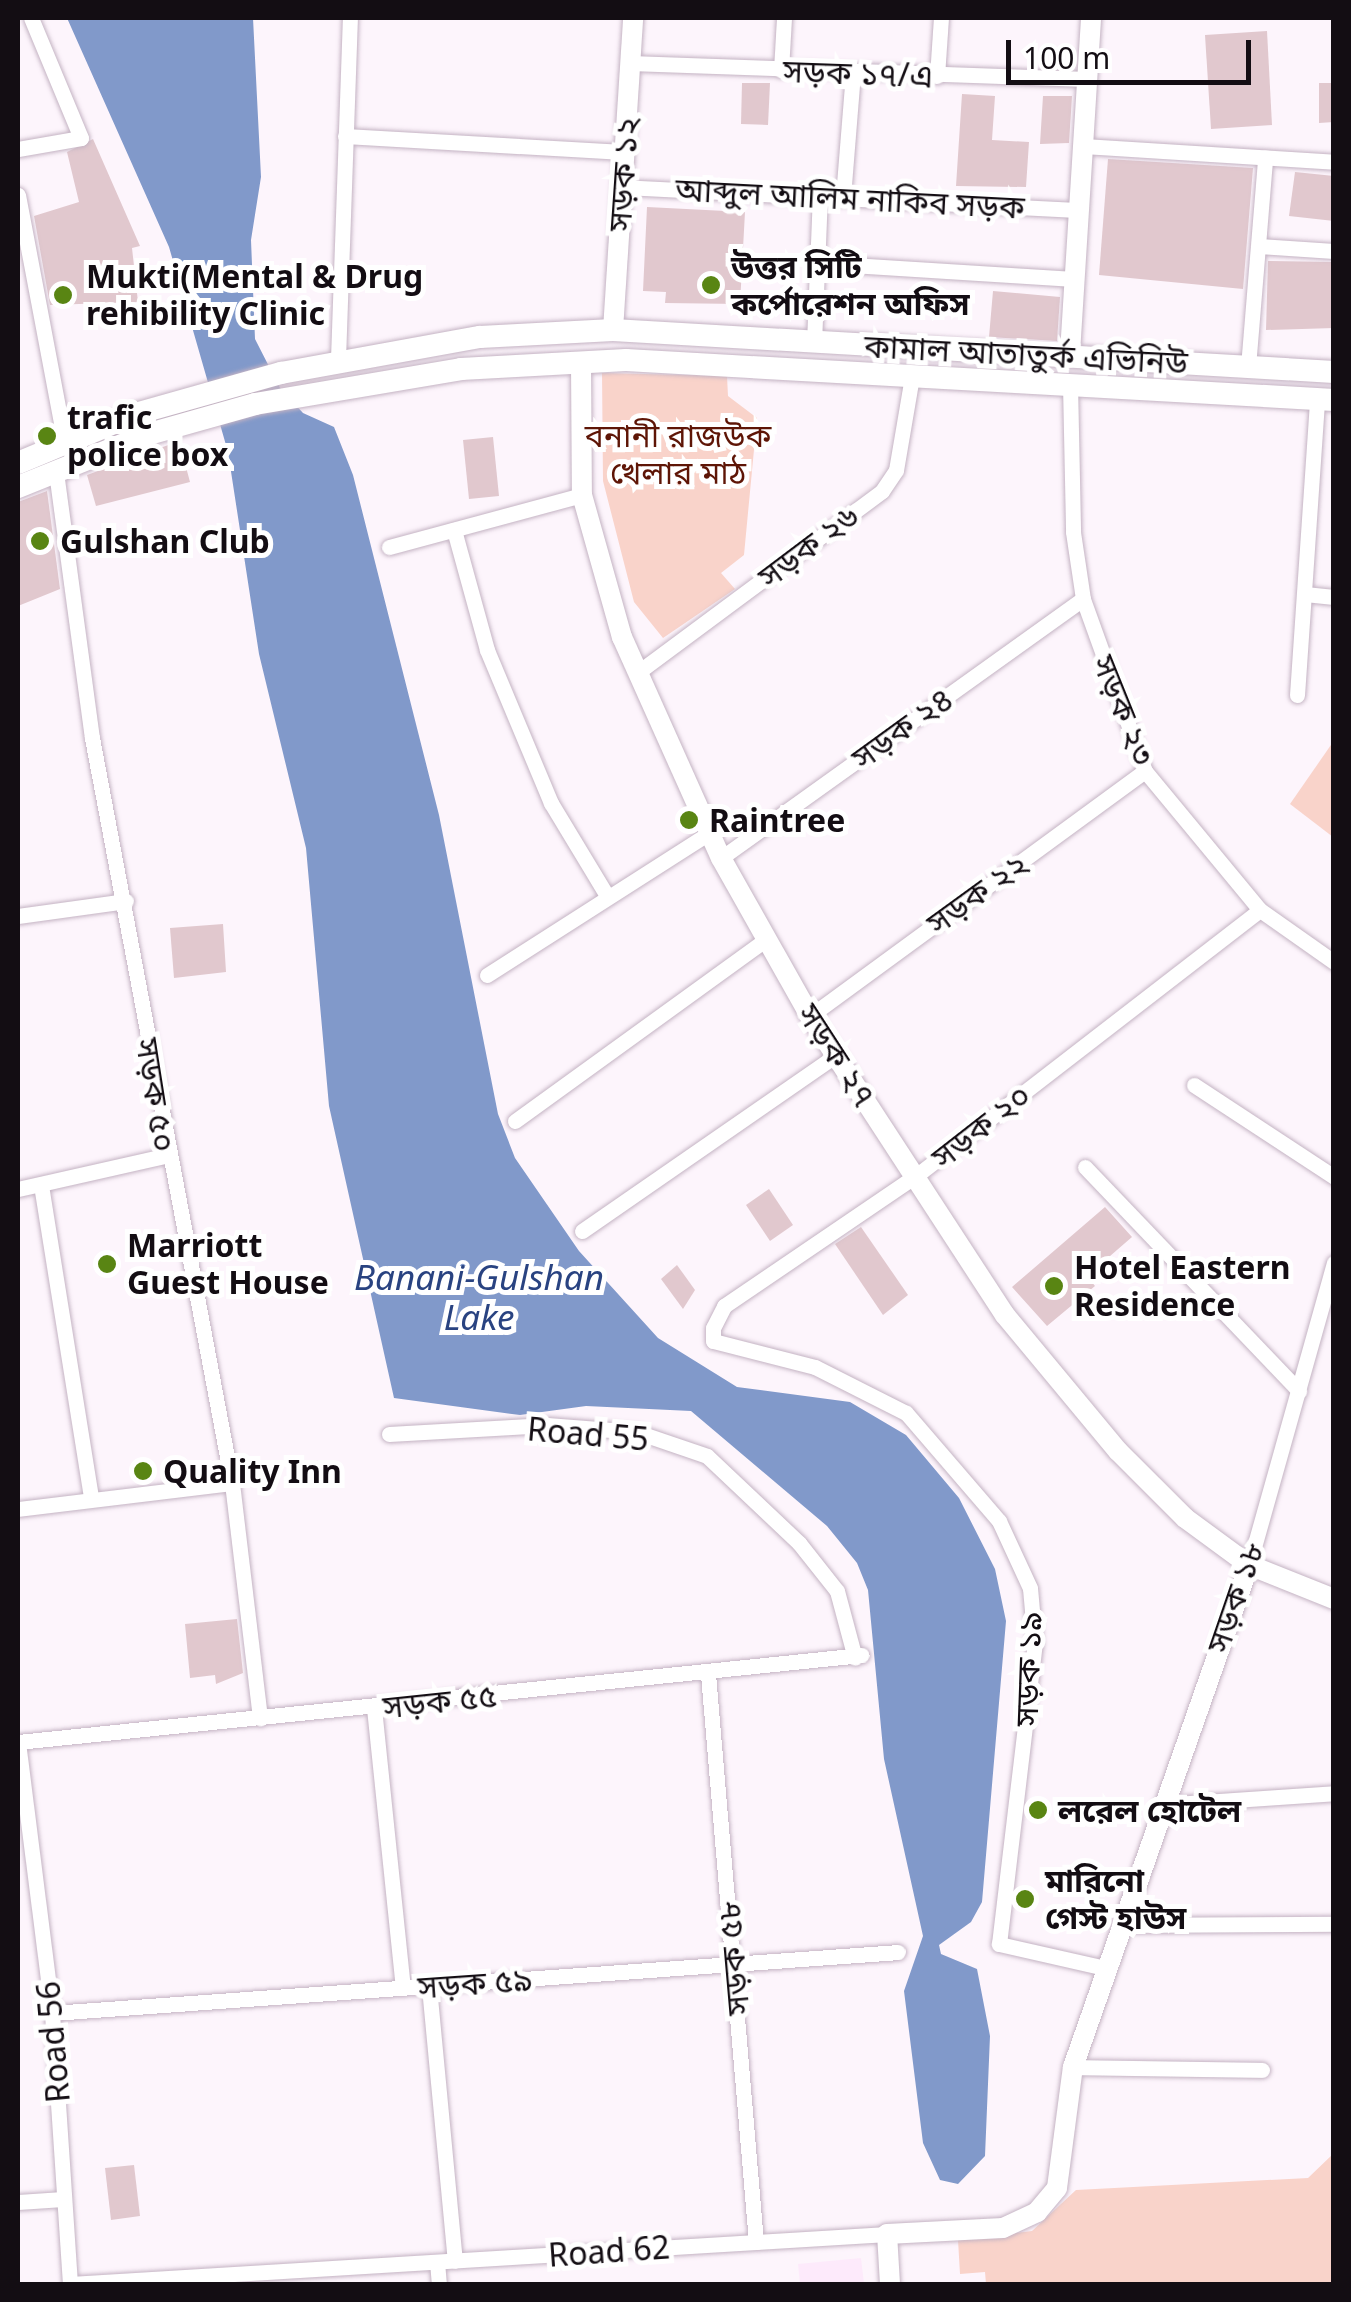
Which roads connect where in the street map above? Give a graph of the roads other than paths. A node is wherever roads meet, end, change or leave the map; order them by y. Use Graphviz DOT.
graph roads {
  1 [pos="31,18"];
  2 [pos="350,18"];
  3 [pos="633,18"];
  4 [pos="784,18"];
  5 [pos="941,18"];
  6 [pos="1090,18"];
  7 [pos="630,63"];
  8 [pos="781,70"];
  9 [pos="853,74"];
  10 [pos="937,76"];
  11 [pos="1087,79"];
  12 [pos="345,136"];
  13 [pos="1083,146"];
  14 [pos="18,149"];
  15 [pos="624,152"];
  16 [pos="1265,158"];
  17 [pos="1334,162"];
  18 [pos="622,186"];
  19 [pos="18,196"];
  20 [pos="820,196"];
  21 [pos="843,197"];
  22 [pos="1079,210"];
  23 [pos="1259,246"];
  24 [pos="1334,250"];
  25 [pos="819,264"];
  26 [pos="1074,279"];
  27 [pos="613,330"];
  28 [pos="584,332"];
  29 [pos="814,343"];
  30 [pos="1070,353"];
  31 [pos="338,359"];
  32 [pos="581,363"];
  33 [pos="1248,367"];
  34 [pos="1334,372"];
  35 [pos="912,376"];
  36 [pos="1070,384"];
  37 [pos="1325,399"];
  38 [pos="192,411"];
  39 [pos="65,443"];
  40 [pos="18,463"];
  41 [pos="62,469"];
  42 [pos="18,487"];
  43 [pos="582,495"];
  44 [pos="454,530"];
  45 [pos="388,546"];
  46 [pos="1305,594"];
  47 [pos="1334,596"];
  48 [pos="1083,599"];
  49 [pos="637,673"];
  50 [pos="1298,695"];
  51 [pos="1145,771"];
  52 [pos="708,833"];
  53 [pos="720,858"];
  54 [pos="606,894"];
  55 [pos="126,901"];
  56 [pos="1260,910"];
  57 [pos="18,916"];
  58 [pos="764,941"];
  59 [pos="1334,962"];
  60 [pos="487,975"];
  61 [pos="810,1016"];
  62 [pos="836,1055"];
  63 [pos="1194,1085"];
  64 [pos="515,1121"];
  65 [pos="166,1156"];
  66 [pos="1085,1167"];
  67 [pos="917,1175"];
  68 [pos="1334,1178"];
  69 [pos="41,1185"];
  70 [pos="18,1189"];
  71 [pos="582,1232"];
  72 [pos="1334,1263"];
  73 [pos="713,1341"];
  74 [pos="1299,1391"];
  75 [pos="389,1434"];
  76 [pos="232,1483"];
  77 [pos="91,1498"];
  78 [pos="18,1509"];
  79 [pos="1248,1565"];
  80 [pos="1334,1598"];
  81 [pos="858,1656"];
  82 [pos="708,1674"];
  83 [pos="374,1708"];
  84 [pos="260,1718"];
  85 [pos="18,1742"];
  86 [pos="1334,1793"];
  87 [pos="1160,1805"];
  88 [pos="1120,1924"];
  89 [pos="1334,1924"];
  90 [pos="898,1952"];
  91 [pos="734,1966"];
  92 [pos="1105,1968"];
  93 [pos="429,1987"];
  94 [pos="403,1988"];
  95 [pos="52,2012"];
  96 [pos="1073,2067"];
  97 [pos="1262,2070"];
  98 [pos="64,2199"];
  99 [pos="18,2202"];
  100 [pos="910,2232"];
  101 [pos="887,2234"];
  102 [pos="756,2242"];
  103 [pos="454,2261"];
  104 [pos="436,2262"];
  105 [pos="70,2284"];
  106 [pos="439,2284"];
  107 [pos="890,2284"];
  1 -- 14 [label="street"];
  2 -- 12 [label="street"];
  3 -- 7 [label="street, সড়ক ১২"];
  4 -- 8 [label="street"];
  5 -- 10 [label="street"];
  6 -- 11 [label="street"];
  7 -- 8 [label="street, সড়ক ১৭/এ"];
  7 -- 15 [label="street, সড়ক ১২"];
  8 -- 9 [label="street, সড়ক ১৭/এ"];
  9 -- 10 [label="street, সড়ক ১৭/এ"];
  9 -- 21 [label="street"];
  10 -- 11 [label="street, সড়ক ১৭/এ"];
  11 -- 13 [label="street"];
  12 -- 15 [label="street"];
  12 -- 31 [label="street"];
  13 -- 16 [label="street"];
  13 -- 22 [label="street"];
  15 -- 18 [label="street, সড়ক ১২"];
  16 -- 17 [label="street"];
  16 -- 23 [label="street"];
  18 -- 20 [label="street, আব্দুল আলিম নাকিব সড়ক"];
  18 -- 27 [label="street, সড়ক ১২"];
  19 -- 39 [label="street"];
  20 -- 21 [label="street, আব্দুল আলিম নাকিব সড়ক"];
  20 -- 25 [label="street"];
  21 -- 22 [label="street, আব্দুল আলিম নাকিব সড়ক"];
  22 -- 26 [label="street"];
  23 -- 24 [label="street"];
  23 -- 33 [label="street"];
  25 -- 26 [label="street"];
  25 -- 29 [label="street"];
  26 -- 30 [label="street"];
  27 -- 28 [label="main road, কামাল আতাতুর্ক এভিনিউ"];
  27 -- 29 [label="main road, কামাল আতাতুর্ক এভিনিউ"];
  28 -- 31 [label="main road, কামাল আতাতুর্ক এভিনিউ"];
  28 -- 32 [label="main road"];
  29 -- 30 [label="main road, কামাল আতাতুর্ক এভিনিউ"];
  30 -- 33 [label="main road, কামাল আতাতুর্ক এভিনিউ"];
  30 -- 36 [label="main road"];
  31 -- 38 [label="main road, কামাল আতাতুর্ক এভিনিউ"];
  32 -- 35 [label="main road, কামাল আতাতুর্ক এভিনিউ"];
  32 -- 38 [label="main road, কামাল আতাতুর্ক এভিনিউ"];
  32 -- 43 [label="street, সড়ক ২৭"];
  33 -- 34 [label="main road, কামাল আতাতুর্ক এভিনিউ"];
  35 -- 36 [label="main road, কামাল আতাতুর্ক এভিনিউ"];
  35 -- 49 [label="street, সড়ক ২৬"];
  36 -- 37 [label="main road, কামাল আতাতুর্ক এভিনিউ"];
  36 -- 48 [label="street, সড়ক ২৩"];
  37 -- 46 [label="street"];
  38 -- 39 [label="main road, কামাল আতাতুর্ক এভিনিউ"];
  38 -- 41 [label="main road, কামাল আতাতুর্ক এভিনিউ"];
  39 -- 40 [label="main road, কামাল আতাতুর্ক এভিনিউ"];
  39 -- 41 [label="main road"];
  41 -- 42 [label="main road, কামাল আতাতুর্ক এভিনিউ"];
  41 -- 55 [label="street, সড়ক ৫০"];
  43 -- 44 [label="street"];
  43 -- 49 [label="street, সড়ক ২৭"];
  44 -- 45 [label="street"];
  44 -- 54 [label="street"];
  46 -- 47 [label="street"];
  46 -- 50 [label="street"];
  48 -- 51 [label="street, সড়ক ২৩"];
  48 -- 53 [label="street, সড়ক ২৪"];
  49 -- 52 [label="street, সড়ক ২৭"];
  51 -- 56 [label="street, সড়ক ২৩"];
  51 -- 61 [label="street, সড়ক ২২"];
  52 -- 53 [label="street, সড়ক ২৭"];
  52 -- 54 [label="street"];
  53 -- 58 [label="street, সড়ক ২৭"];
  54 -- 60 [label="street"];
  55 -- 57 [label="street"];
  55 -- 65 [label="street, সড়ক ৫০"];
  56 -- 59 [label="street, সড়ক ২৩"];
  56 -- 67 [label="street, সড়ক ২০"];
  58 -- 61 [label="street, সড়ক ২৭"];
  58 -- 64 [label="street"];
  61 -- 62 [label="street, সড়ক ২৭"];
  62 -- 67 [label="street, সড়ক ২৭"];
  62 -- 71 [label="street"];
  63 -- 68 [label="street"];
  65 -- 69 [label="street"];
  65 -- 76 [label="street, সড়ক ৫০"];
  66 -- 74 [label="street"];
  67 -- 73 [label="street, সড়ক ২০"];
  67 -- 79 [label="street, সড়ক ২৭"];
  69 -- 70 [label="street"];
  69 -- 77 [label="street"];
  72 -- 74 [label="street, সড়ক ১৮"];
  73 -- 92 [label="street, সড়ক ১৯"];
  74 -- 79 [label="street, সড়ক ১৮"];
  75 -- 81 [label="street, Road 55"];
  76 -- 77 [label="street"];
  76 -- 84 [label="street, সড়ক ৫০"];
  77 -- 78 [label="street"];
  79 -- 80 [label="street, সড়ক ২৭"];
  79 -- 87 [label="street, সড়ক ১৮"];
  81 -- 82 [label="street, সড়ক ৫৫"];
  82 -- 83 [label="street, সড়ক ৫৫"];
  82 -- 91 [label="street, সড়ক ৫৮"];
  83 -- 84 [label="street, সড়ক ৫৫"];
  83 -- 94 [label="street"];
  84 -- 85 [label="street, সড়ক ৫৫"];
  85 -- 95 [label="street, Road 56"];
  86 -- 87 [label="street"];
  87 -- 88 [label="street, সড়ক ১৮"];
  88 -- 89 [label="street"];
  88 -- 92 [label="street, সড়ক ১৮"];
  90 -- 91 [label="street, সড়ক ৫৯"];
  91 -- 93 [label="street, সড়ক ৫৯"];
  91 -- 102 [label="street, সড়ক ৫৮"];
  92 -- 96 [label="street, সড়ক ১৮"];
  93 -- 94 [label="street, সড়ক ৫৯"];
  93 -- 103 [label="street"];
  94 -- 95 [label="street, সড়ক ৫৯"];
  95 -- 98 [label="street, Road 56"];
  96 -- 97 [label="street"];
  96 -- 100 [label="street, সড়ক ১৮"];
  98 -- 99 [label="street"];
  98 -- 105 [label="street, Road 56"];
  100 -- 101 [label="street, Road 62"];
  101 -- 102 [label="street, Road 62"];
  101 -- 107 [label="street"];
  102 -- 103 [label="street, Road 62"];
  103 -- 104 [label="street, Road 62"];
  104 -- 105 [label="street, Road 62"];
  104 -- 106 [label="street"];
}
